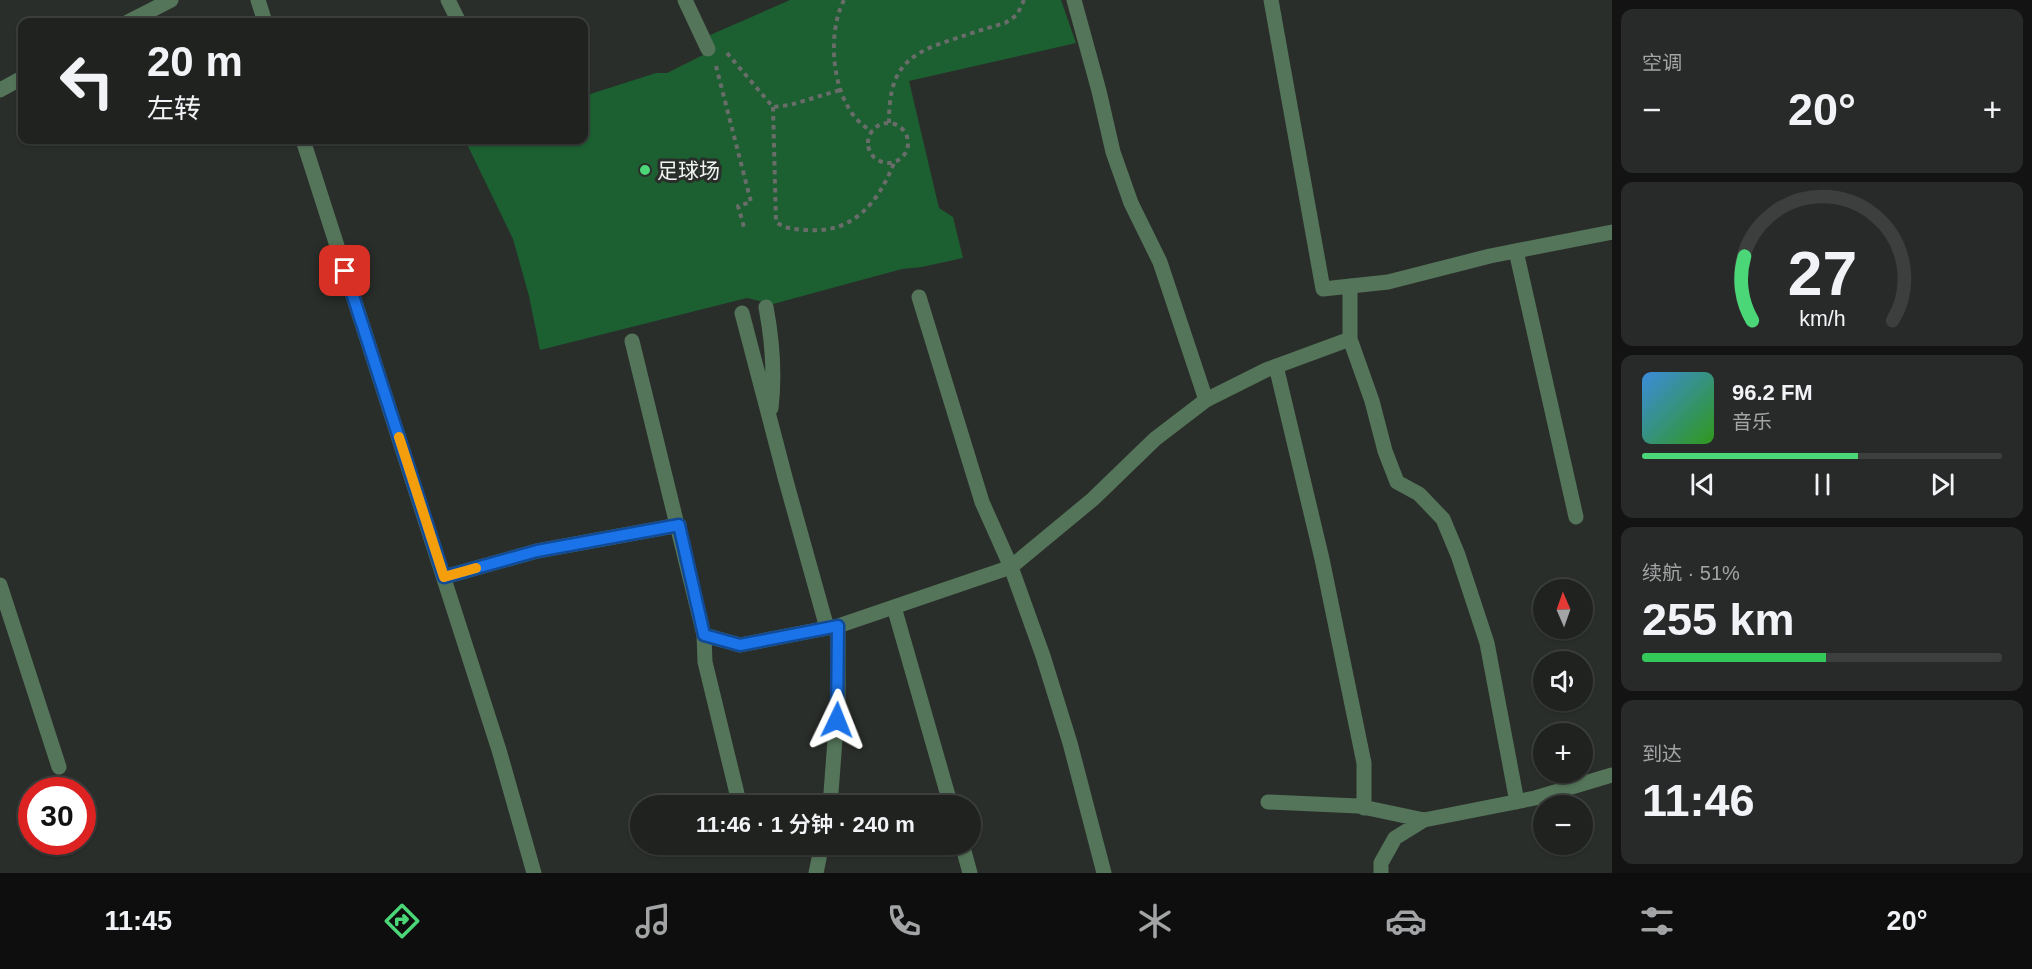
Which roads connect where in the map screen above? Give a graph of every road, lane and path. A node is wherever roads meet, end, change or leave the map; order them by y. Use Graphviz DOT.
graph roads {
  1 [pos="171,0"];
  2 [pos="258,0"];
  3 [pos="448,0"];
  4 [pos="685,0"];
  5 [pos="844,0"];
  6 [pos="1024,0"];
  7 [pos="1074,0"];
  8 [pos="1271,0"];
  9 [pos="136,18"];
  10 [pos="265,18"];
  11 [pos="457,18"];
  12 [pos="708,49"];
  13 [pos="18,80"];
  14 [pos="0,90"];
  15 [pos="840,90"];
  16 [pos="773,107"];
  17 [pos="889,123"];
  18 [pos="872,131"];
  19 [pos="304,144"];
  20 [pos="894,163"];
  21 [pos="744,227"];
  22 [pos="1612,232"];
  23 [pos="1516,251"];
  24 [pos="1350,286"];
  25 [pos="919,297"];
  26 [pos="766,307"];
  27 [pos="742,313"];
  28 [pos="1350,339"];
  29 [pos="632,341"];
  30 [pos="1276,366"];
  31 [pos="1206,400"];
  32 [pos="770,420"];
  33 [pos="1576,517"];
  34 [pos="679,525"];
  35 [pos="1011,567"];
  36 [pos="444,577"];
  37 [pos="0,585"];
  38 [pos="894,607"];
  39 [pos="833,627"];
  40 [pos="704,635"];
  41 [pos="59,767"];
  42 [pos="1612,775"];
  43 [pos="737,795"];
  44 [pos="831,795"];
  45 [pos="948,795"];
  46 [pos="1268,802"];
  47 [pos="1517,802"];
  48 [pos="1365,808"];
  49 [pos="1424,820"];
  50 [pos="820,855"];
  51 [pos="965,855"];
  52 [pos="534,873"];
  53 [pos="816,873"];
  54 [pos="970,873"];
  55 [pos="1104,873"];
  56 [pos="1381,873"];
  1 -- 9 [label="street"];
  2 -- 10 [label="street"];
  3 -- 11 [label="street"];
  4 -- 12 [label="street"];
  5 -- 15 [label="path"];
  6 -- 17 [label="path"];
  7 -- 31 [label="street"];
  8 -- 24 [label="street"];
  12 -- 16 [label="path"];
  12 -- 21 [label="path"];
  13 -- 14 [label="street"];
  15 -- 16 [label="path"];
  15 -- 18 [label="path"];
  16 -- 20 [label="path"];
  17 -- 18 [label="path"];
  17 -- 20 [label="path"];
  18 -- 20 [label="path"];
  19 -- 36 [label="street"];
  22 -- 23 [label="street"];
  23 -- 24 [label="street"];
  23 -- 33 [label="street"];
  24 -- 28 [label="street"];
  25 -- 35 [label="street"];
  26 -- 32 [label="street"];
  27 -- 32 [label="street"];
  28 -- 30 [label="street"];
  28 -- 47 [label="street"];
  29 -- 34 [label="street"];
  30 -- 31 [label="street"];
  30 -- 48 [label="street"];
  31 -- 35 [label="street"];
  32 -- 39 [label="street"];
  34 -- 36 [label="street"];
  34 -- 40 [label="street"];
  35 -- 38 [label="street"];
  35 -- 55 [label="street"];
  36 -- 52 [label="street"];
  37 -- 41 [label="street"];
  38 -- 39 [label="street"];
  38 -- 45 [label="street"];
  39 -- 40 [label="street"];
  39 -- 44 [label="street"];
  40 -- 43 [label="street"];
  42 -- 47 [label="street"];
  46 -- 48 [label="street"];
  47 -- 49 [label="street"];
  48 -- 49 [label="street"];
  49 -- 56 [label="street"];
  50 -- 53 [label="street"];
  51 -- 54 [label="street"];
}
